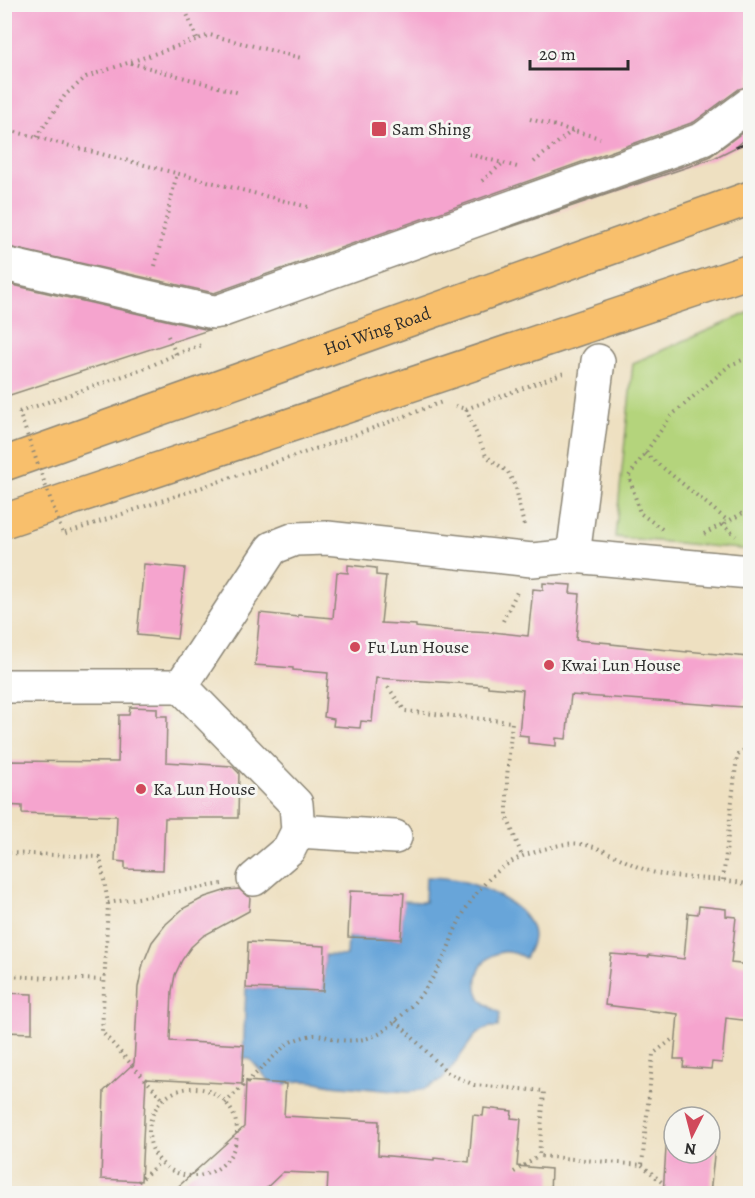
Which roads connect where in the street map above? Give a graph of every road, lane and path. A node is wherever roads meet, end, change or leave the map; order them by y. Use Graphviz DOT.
graph roads {
  1 [pos="183,4"];
  2 [pos="197,39"];
  3 [pos="301,58"];
  4 [pos="130,62"];
  5 [pos="240,93"];
  6 [pos="750,104"];
  7 [pos="530,119"];
  8 [pos="4,129"];
  9 [pos="573,130"];
  10 [pos="37,137"];
  11 [pos="600,138"];
  12 [pos="469,154"];
  13 [pos="534,163"];
  14 [pos="526,170"];
  15 [pos="177,173"];
  16 [pos="750,198"];
  17 [pos="312,208"];
  18 [pos="4,264"];
  19 [pos="155,266"];
  20 [pos="750,271"];
  21 [pos="176,354"];
  22 [pos="750,357"];
  23 [pos="598,361"];
  24 [pos="466,410"];
  25 [pos="645,453"];
  26 [pos="4,464"];
  27 [pos="750,508"];
  28 [pos="4,520"];
  29 [pos="728,521"];
  30 [pos="722,524"];
  31 [pos="666,533"];
  32 [pos="740,538"];
  33 [pos="694,539"];
  34 [pos="573,556"];
  35 [pos="532,560"];
  36 [pos="750,572"];
  37 [pos="503,621"];
  38 [pos="4,686"];
  39 [pos="181,686"];
  40 [pos="388,687"];
  41 [pos="750,745"];
  42 [pos="298,831"];
  43 [pos="395,837"];
  44 [pos="4,850"];
  45 [pos="522,856"];
  46 [pos="254,879"];
  47 [pos="723,880"];
  48 [pos="750,885"];
  49 [pos="108,903"];
  50 [pos="4,976"];
  51 [pos="104,980"];
  52 [pos="396,1021"];
  53 [pos="674,1038"];
  54 [pos="163,1099"];
  55 [pos="225,1102"];
  56 [pos="539,1156"];
  57 [pos="160,1162"];
  58 [pos="642,1165"];
  59 [pos="514,1172"];
  60 [pos="665,1185"];
  61 [pos="125,1194"];
  1 -- 2 [label="path"];
  2 -- 3 [label="path"];
  2 -- 4 [label="path"];
  4 -- 5 [label="path"];
  4 -- 10 [label="path"];
  6 -- 18 [label="lane, bridge"];
  7 -- 9 [label="path"];
  8 -- 10 [label="path"];
  9 -- 11 [label="path"];
  9 -- 13 [label="path"];
  10 -- 15 [label="path"];
  12 -- 14 [label="path"];
  15 -- 17 [label="path"];
  15 -- 19 [label="path"];
  16 -- 26 [label="main road, Hoi Wing Road"];
  20 -- 28 [label="main road"];
  21 -- 24 [label="path, bridge"];
  22 -- 25 [label="path"];
  23 -- 24 [label="path"];
  23 -- 34 [label="lane"];
  24 -- 35 [label="path"];
  25 -- 29 [label="path"];
  25 -- 31 [label="path"];
  27 -- 29 [label="path"];
  29 -- 30 [label="path"];
  30 -- 32 [label="path"];
  30 -- 33 [label="path"];
  34 -- 35 [label="lane"];
  34 -- 36 [label="lane"];
  35 -- 37 [label="path"];
  35 -- 39 [label="lane"];
  38 -- 39 [label="lane"];
  39 -- 42 [label="lane"];
  40 -- 45 [label="path"];
  41 -- 47 [label="path"];
  42 -- 43 [label="lane"];
  42 -- 46 [label="lane"];
  44 -- 49 [label="path"];
  45 -- 47 [label="path"];
  45 -- 52 [label="path"];
  46 -- 49 [label="path"];
  47 -- 48 [label="path"];
  49 -- 51 [label="path"];
  50 -- 51 [label="path"];
  51 -- 54 [label="path"];
  52 -- 55 [label="path"];
  52 -- 56 [label="path"];
  53 -- 58 [label="path"];
  54 -- 55 [label="path"];
  54 -- 57 [label="path"];
  55 -- 57 [label="path"];
  56 -- 58 [label="path"];
  56 -- 59 [label="path"];
  57 -- 61 [label="path"];
  58 -- 60 [label="path"];
}
